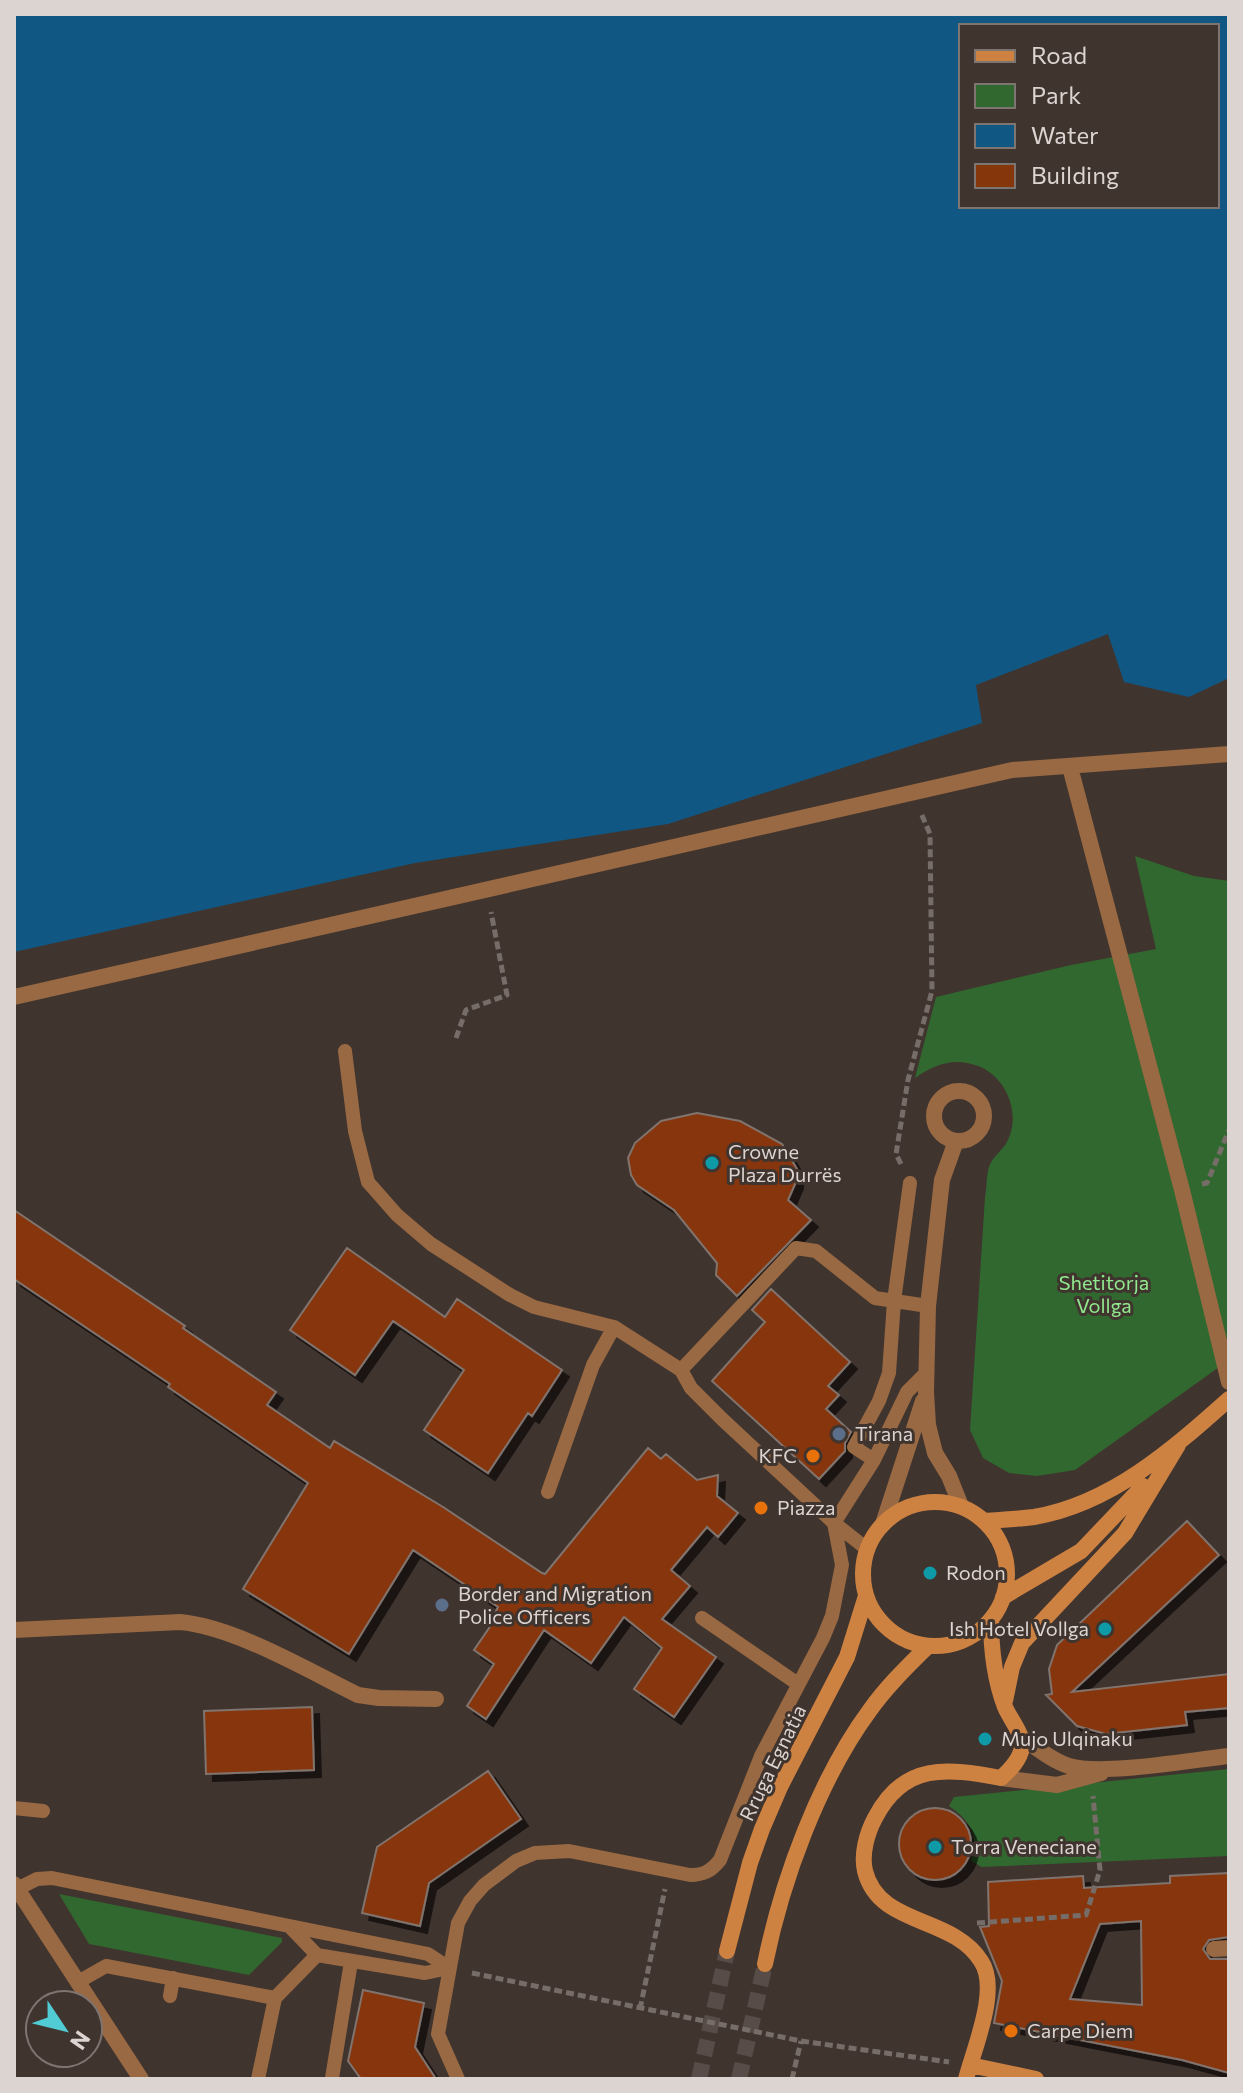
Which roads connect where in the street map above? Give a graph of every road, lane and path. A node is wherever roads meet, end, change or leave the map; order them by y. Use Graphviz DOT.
graph roads {
  1 [pos="1229,754"];
  2 [pos="1070,767"];
  3 [pos="912,794"];
  4 [pos="487,890"];
  5 [pos="14,997"];
  6 [pos="456,1038"];
  7 [pos="345,1051"];
  8 [pos="1229,1130"];
  9 [pos="956,1141"];
  10 [pos="910,1183"];
  11 [pos="1182,1190"];
  12 [pos="894,1301"];
  13 [pos="928,1306"];
  14 [pos="614,1327"];
  15 [pos="681,1370"];
  16 [pos="927,1372"];
  17 [pos="1229,1382"];
  18 [pos="926,1392"];
  19 [pos="1229,1399"];
  20 [pos="1178,1445"];
  21 [pos="874,1460"];
  22 [pos="548,1492"];
  23 [pos="961,1506"];
  24 [pos="985,1521"];
  25 [pos="834,1523"];
  26 [pos="883,1524"];
  27 [pos="867,1549"];
  28 [pos="866,1596"];
  29 [pos="1003,1597"];
  30 [pos="702,1618"];
  31 [pos="991,1619"];
  32 [pos="14,1630"];
  33 [pos="928,1646"];
  34 [pos="798,1684"];
  35 [pos="436,1699"];
  36 [pos="1005,1705"];
  37 [pos="1022,1738"];
  38 [pos="1229,1756"];
  39 [pos="1122,1767"];
  40 [pos="1091,1776"];
  41 [pos="1001,1778"];
  42 [pos="14,1808"];
  43 [pos="43,1811"];
  44 [pos="16,1886"];
  45 [pos="663,1897"];
  46 [pos="291,1927"];
  47 [pos="971,1950"];
  48 [pos="727,1951"];
  49 [pos="317,1955"];
  50 [pos="351,1962"];
  51 [pos="765,1964"];
  52 [pos="449,1968"];
  53 [pos="173,1978"];
  54 [pos="78,1982"];
  55 [pos="170,1996"];
  56 [pos="275,1998"];
  57 [pos="640,2009"];
  58 [pos="801,2041"];
  59 [pos="968,2072"];
  60 [pos="332,2078"];
  61 [pos="141,2079"];
  62 [pos="258,2079"];
  63 [pos="458,2079"];
  64 [pos="792,2079"];
  65 [pos="1036,2079"];
  1 -- 2 [label="street"];
  2 -- 3 [label="street"];
  2 -- 11 [label="street"];
  3 -- 4 [label="street"];
  3 -- 10 [label="path"];
  4 -- 5 [label="street"];
  4 -- 6 [label="path"];
  7 -- 14 [label="lane"];
  8 -- 11 [label="path"];
  9 -- 13 [label="street"];
  10 -- 12 [label="lane"];
  11 -- 17 [label="street"];
  12 -- 13 [label="lane"];
  12 -- 15 [label="lane"];
  12 -- 21 [label="lane"];
  13 -- 16 [label="street"];
  14 -- 15 [label="lane"];
  14 -- 22 [label="lane"];
  15 -- 25 [label="lane"];
  16 -- 18 [label="street"];
  16 -- 21 [label="lane"];
  18 -- 23 [label="street"];
  18 -- 26 [label="street"];
  19 -- 20 [label="main road"];
  20 -- 24 [label="main road"];
  20 -- 29 [label="main road"];
  20 -- 36 [label="main road"];
  21 -- 25 [label="lane"];
  23 -- 24 [label="main road"];
  23 -- 26 [label="main road"];
  24 -- 29 [label="main road"];
  25 -- 27 [label="lane"];
  25 -- 34 [label="lane"];
  26 -- 27 [label="main road"];
  27 -- 28 [label="main road"];
  28 -- 33 [label="main road"];
  28 -- 48 [label="main road, Rruga Egnatia"];
  29 -- 31 [label="main road"];
  30 -- 34 [label="lane"];
  31 -- 33 [label="main road"];
  31 -- 36 [label="main road"];
  32 -- 35 [label="street"];
  33 -- 51 [label="main road"];
  34 -- 52 [label="lane"];
  36 -- 37 [label="main road"];
  37 -- 39 [label="street"];
  37 -- 41 [label="main road"];
  38 -- 39 [label="street"];
  39 -- 40 [label="street"];
  40 -- 41 [label="street"];
  40 -- 47 [label="path"];
  41 -- 47 [label="main road"];
  42 -- 43 [label="lane"];
  44 -- 46 [label="lane"];
  44 -- 54 [label="street"];
  45 -- 57 [label="path"];
  46 -- 49 [label="lane"];
  46 -- 52 [label="lane"];
  47 -- 59 [label="main road"];
  49 -- 50 [label="lane"];
  49 -- 56 [label="lane"];
  50 -- 52 [label="lane"];
  50 -- 60 [label="lane"];
  52 -- 57 [label="path"];
  52 -- 63 [label="lane"];
  53 -- 54 [label="lane"];
  53 -- 55 [label="lane"];
  53 -- 56 [label="lane"];
  54 -- 61 [label="street"];
  56 -- 62 [label="lane"];
  57 -- 58 [label="path"];
  58 -- 59 [label="path"];
  58 -- 64 [label="path"];
  59 -- 65 [label="main road"];
}
